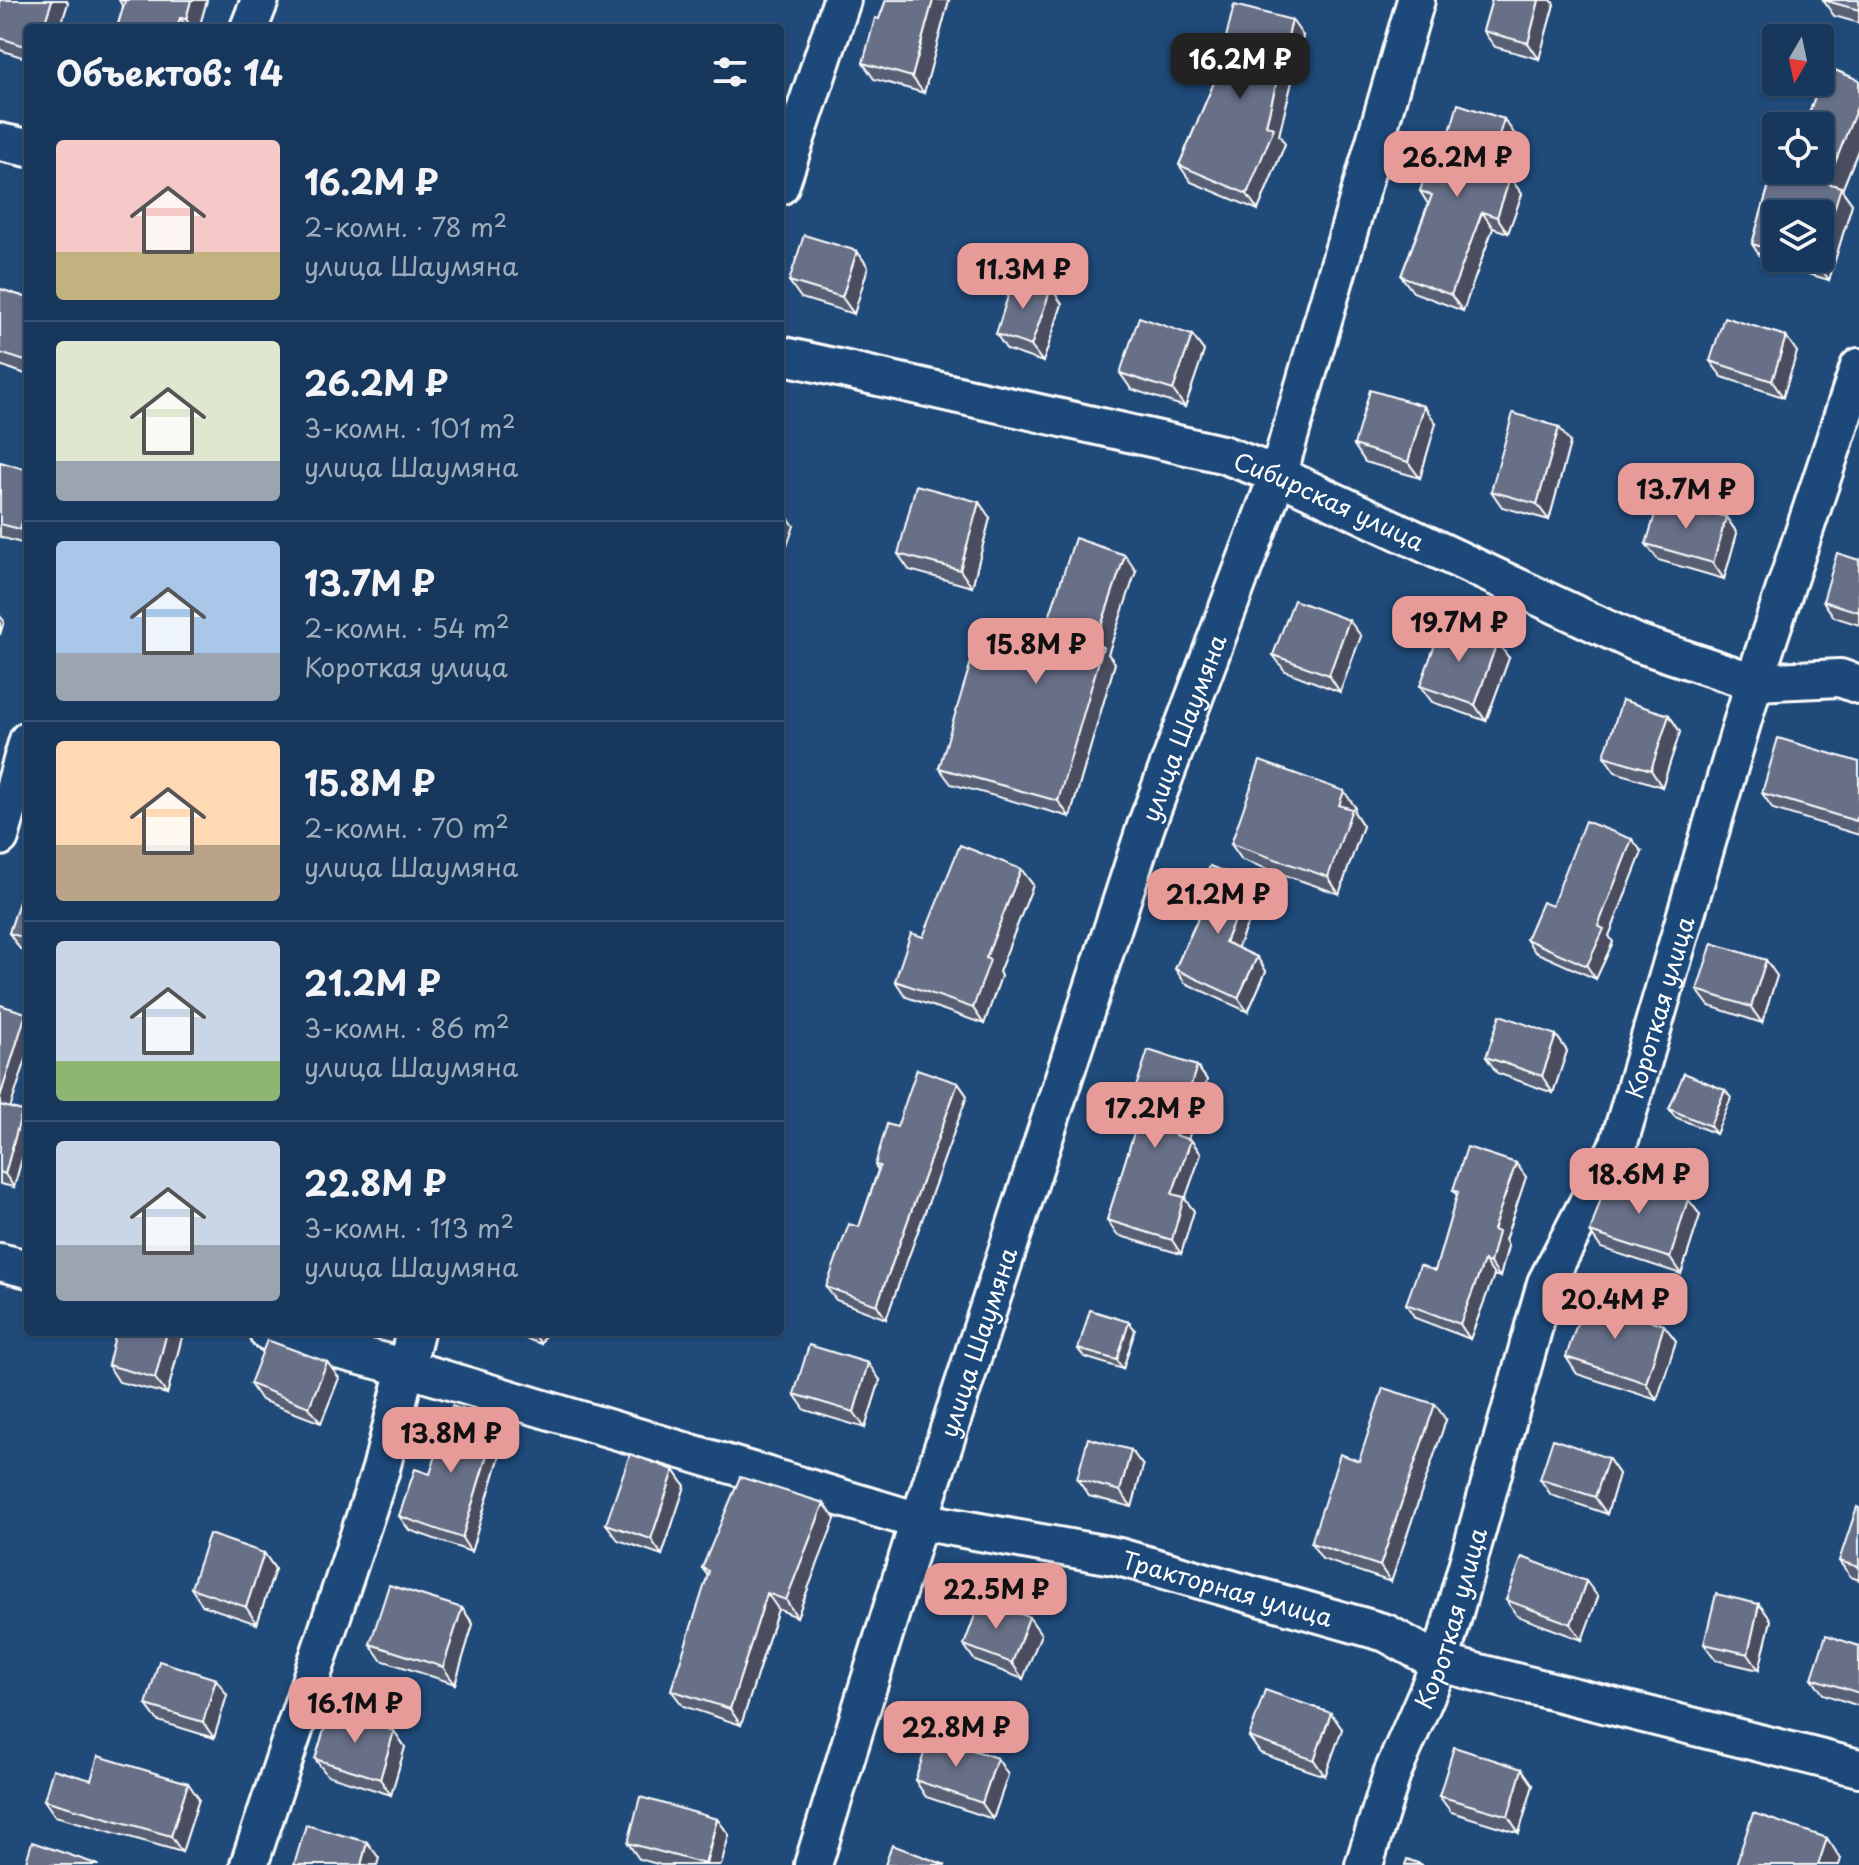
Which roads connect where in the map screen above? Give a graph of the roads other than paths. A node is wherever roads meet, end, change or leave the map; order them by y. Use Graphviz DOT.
graph roads {
  1 [pos="260,0"];
  2 [pos="842,0"];
  3 [pos="1416,0"];
  4 [pos="251,24"];
  5 [pos="0,142"];
  6 [pos="24,147"];
  7 [pos="784,174"];
  8 [pos="784,356"];
  9 [pos="1859,367"];
  10 [pos="1278,475"];
  11 [pos="1754,682"];
  12 [pos="1859,685"];
  13 [pos="24,754"];
  14 [pos="0,837"];
  15 [pos="0,1262"];
  16 [pos="24,1268"];
  17 [pos="283,1336"];
  18 [pos="414,1336"];
  19 [pos="403,1367"];
  20 [pos="919,1521"];
  21 [pos="1440,1663"];
  22 [pos="1859,1768"];
  23 [pos="249,1865"];
  24 [pos="813,1865"];
  25 [pos="1364,1865"];
  1 -- 4 [label="street"];
  2 -- 7 [label="street"];
  3 -- 10 [label="street, улица Шаумяна"];
  5 -- 6 [label="street"];
  8 -- 10 [label="street, Сибирская улица"];
  9 -- 11 [label="street, Короткая улица"];
  10 -- 11 [label="street, Сибирская улица"];
  10 -- 20 [label="street, улица Шаумяна"];
  11 -- 12 [label="street, Сибирская улица"];
  11 -- 21 [label="street, Короткая улица"];
  13 -- 14 [label="street"];
  15 -- 16 [label="street"];
  17 -- 19 [label="street, Тракторная улица"];
  18 -- 19 [label="street"];
  19 -- 20 [label="street, Тракторная улица"];
  19 -- 23 [label="street"];
  20 -- 21 [label="street, Тракторная улица"];
  20 -- 24 [label="street, улица Шаумяна"];
  21 -- 22 [label="street, Тракторная улица"];
  21 -- 25 [label="street, Короткая улица"];
}
